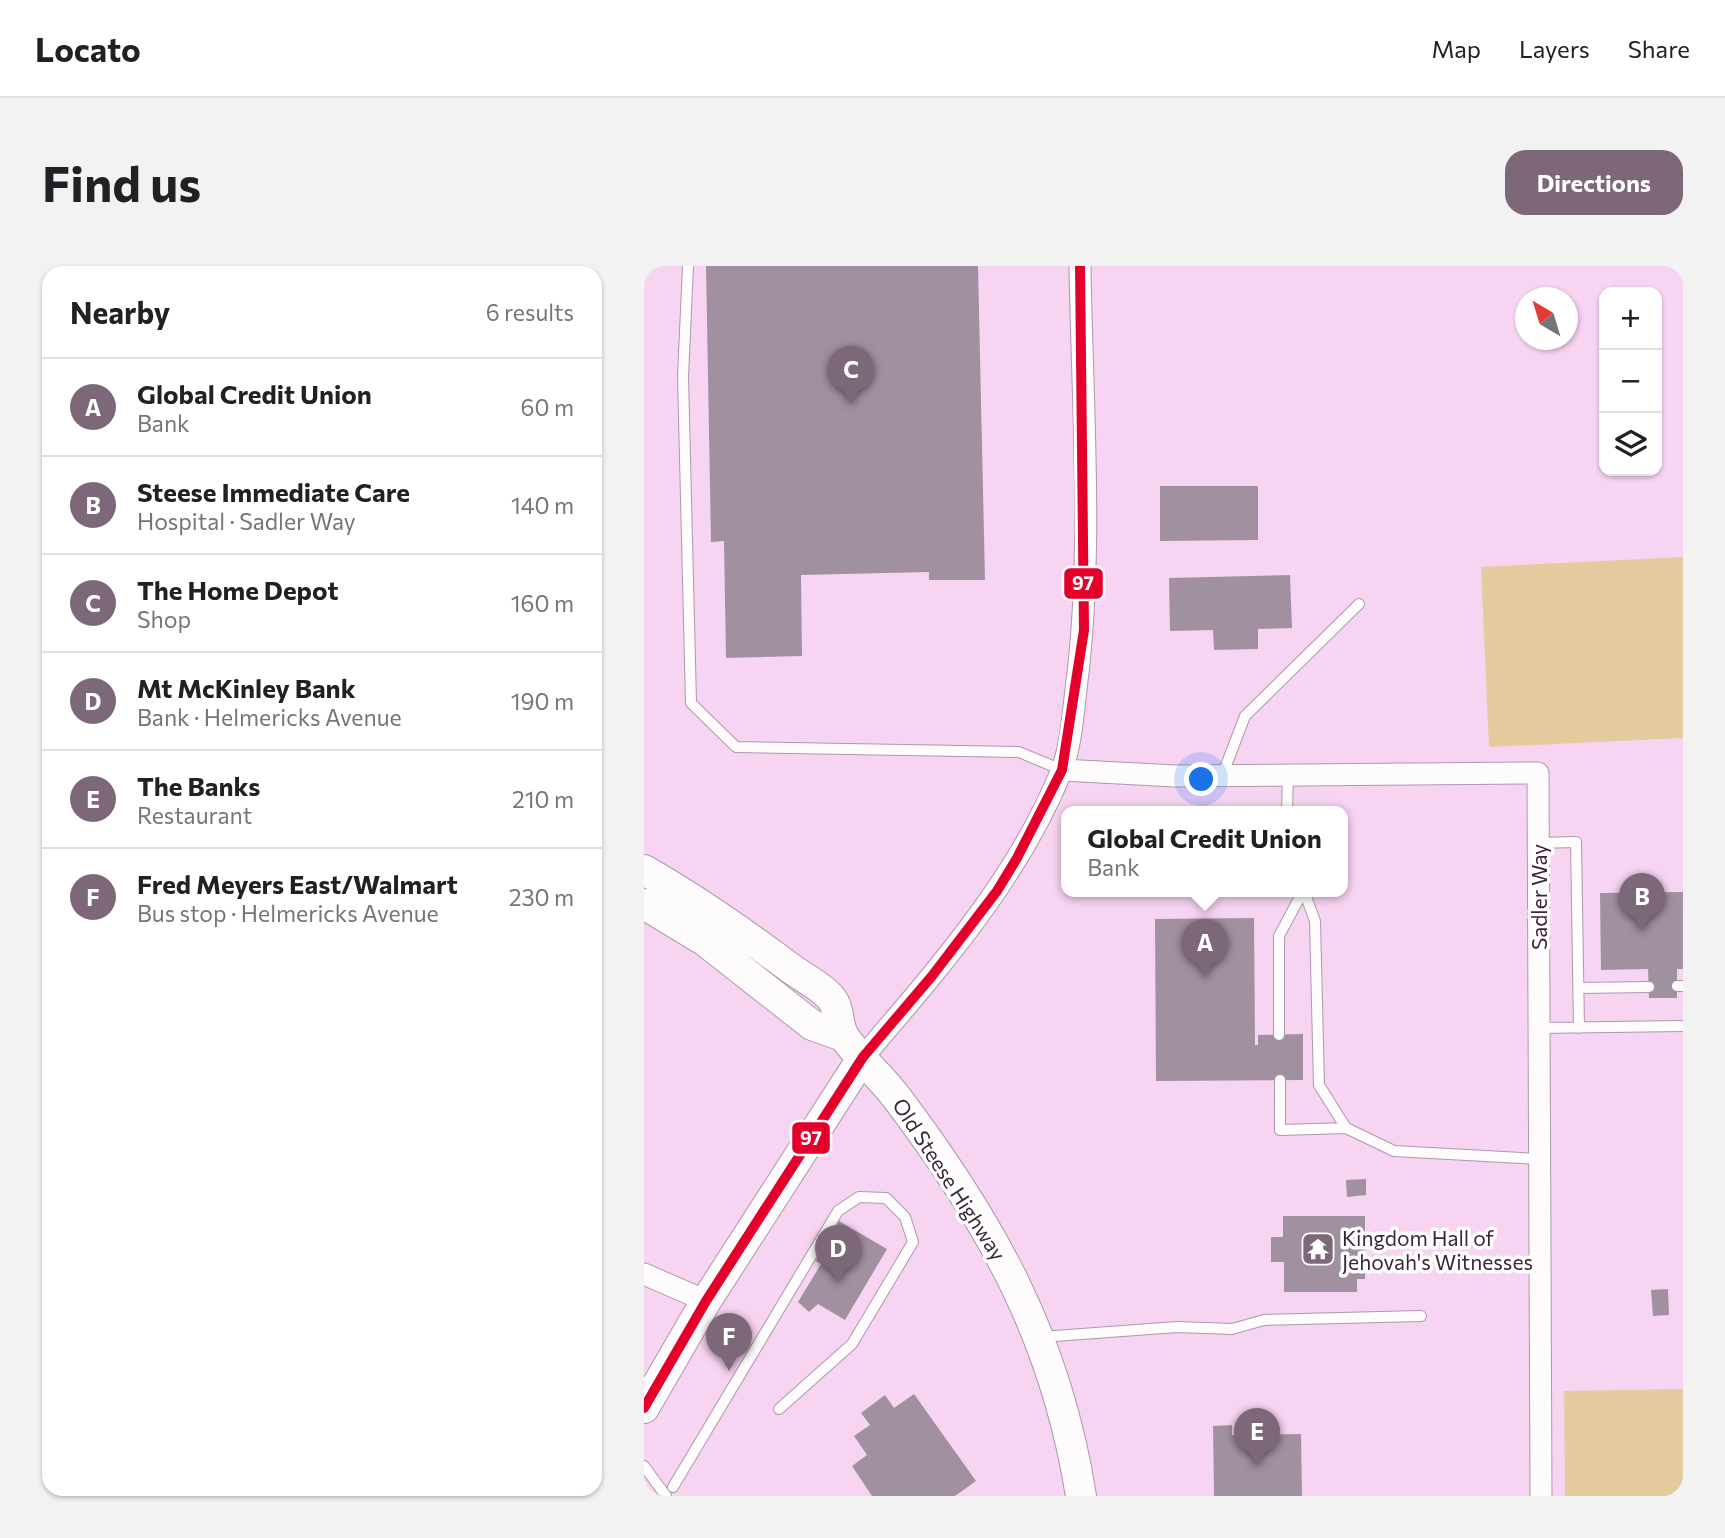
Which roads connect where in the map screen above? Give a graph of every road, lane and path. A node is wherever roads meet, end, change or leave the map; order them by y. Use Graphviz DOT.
graph roads {
  1 [pos="688,266"];
  2 [pos="1080,266"];
  3 [pos="1359,604"];
  4 [pos="1062,770"];
  5 [pos="1288,775"];
  6 [pos="1222,776"];
  7 [pos="1287,806"];
  8 [pos="1538,843"];
  9 [pos="644,870"];
  10 [pos="1301,897"];
  11 [pos="1306,897"];
  12 [pos="644,904"];
  13 [pos="1649,987"];
  14 [pos="1580,988"];
  15 [pos="1683,1026"];
  16 [pos="1538,1028"];
  17 [pos="1579,1028"];
  18 [pos="1279,1035"];
  19 [pos="853,1047"];
  20 [pos="1280,1080"];
  21 [pos="1346,1128"];
  22 [pos="1539,1159"];
  23 [pos="646,1281"];
  24 [pos="706,1301"];
  25 [pos="1421,1316"];
  26 [pos="1041,1337"];
  27 [pos="644,1408"];
  28 [pos="779,1409"];
  29 [pos="644,1466"];
  30 [pos="670,1491"];
  31 [pos="1082,1496"];
  32 [pos="1541,1496"];
  1 -- 4 [label="lane"];
  2 -- 4 [label="street"];
  3 -- 6 [label="lane"];
  4 -- 6 [label="street, Sadler Way"];
  4 -- 19 [label="street"];
  5 -- 6 [label="street, Sadler Way"];
  5 -- 7 [label="lane"];
  5 -- 8 [label="street, Sadler Way"];
  8 -- 14 [label="lane"];
  8 -- 16 [label="street, Sadler Way"];
  9 -- 19 [label="main road, Old Steese Highway"];
  10 -- 18 [label="lane"];
  11 -- 21 [label="lane"];
  12 -- 19 [label="main road, Old Steese Highway"];
  13 -- 14 [label="lane"];
  14 -- 17 [label="lane"];
  15 -- 17 [label="lane"];
  16 -- 17 [label="lane"];
  16 -- 22 [label="street, Sadler Way"];
  19 -- 24 [label="main road"];
  19 -- 26 [label="main road, Old Steese Highway"];
  20 -- 21 [label="lane"];
  21 -- 22 [label="lane"];
  22 -- 32 [label="street, Sadler Way"];
  23 -- 24 [label="street"];
  24 -- 27 [label="main road"];
  25 -- 26 [label="lane"];
  26 -- 31 [label="main road, Old Steese Highway"];
  28 -- 30 [label="lane"];
  29 -- 30 [label="lane"];
}
